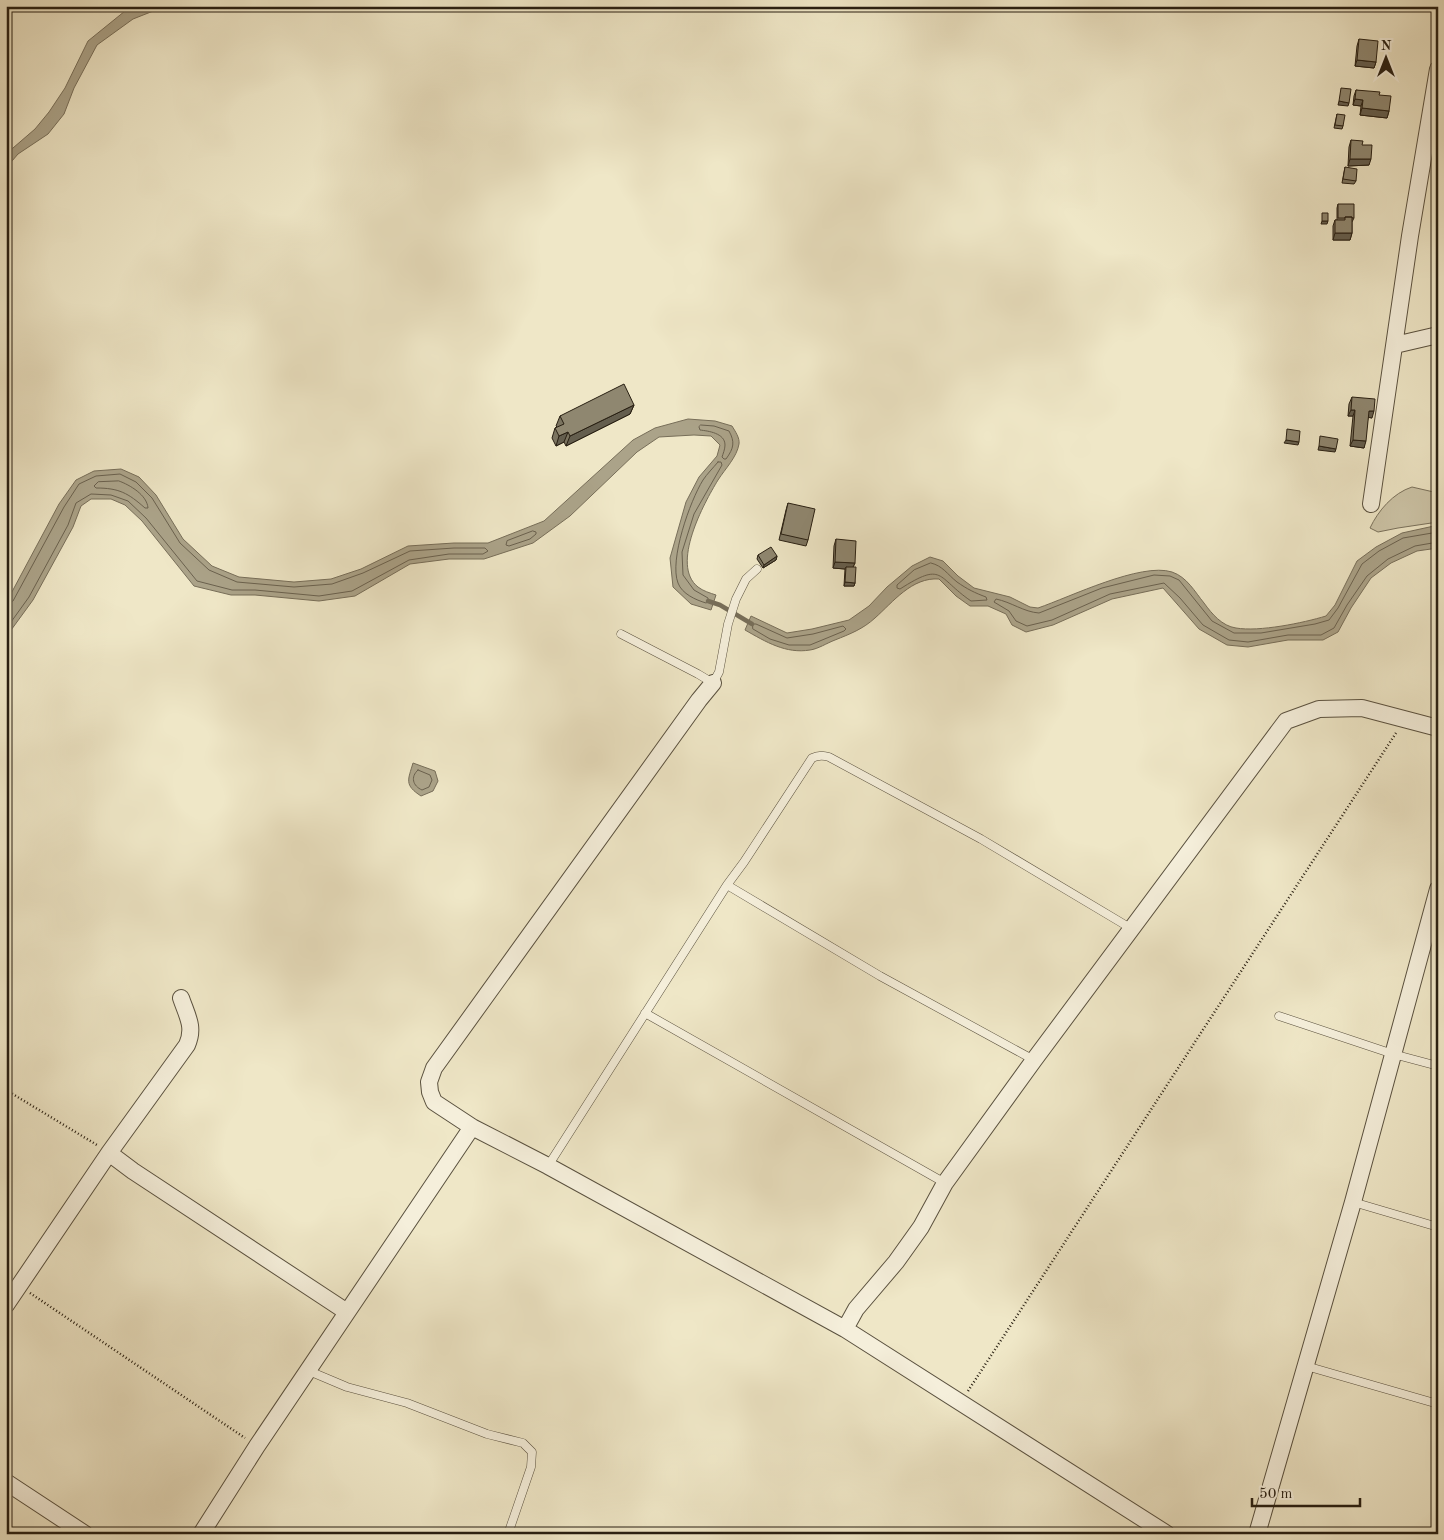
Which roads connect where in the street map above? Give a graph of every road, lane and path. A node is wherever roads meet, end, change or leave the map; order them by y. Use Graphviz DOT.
graph roads {
  1 [pos="1438,69"];
  2 [pos="1438,335"];
  3 [pos="1395,345"];
  4 [pos="1371,504"];
  5 [pos="757,569"];
  6 [pos="621,634"];
  7 [pos="713,683"];
  8 [pos="1405,719"];
  9 [pos="1438,728"];
  10 [pos="727,885"];
  11 [pos="1438,889"];
  12 [pos="1132,928"];
  13 [pos="181,998"];
  14 [pos="645,1013"];
  15 [pos="1279,1016"];
  16 [pos="1393,1054"];
  17 [pos="1034,1060"];
  18 [pos="1438,1066"];
  19 [pos="6,1090"];
  20 [pos="472,1127"];
  21 [pos="109,1153"];
  22 [pos="548,1166"];
  23 [pos="945,1183"];
  24 [pos="1353,1202"];
  25 [pos="1438,1227"];
  26 [pos="20,1286"];
  27 [pos="6,1306"];
  28 [pos="347,1312"];
  29 [pos="845,1329"];
  30 [pos="1306,1366"];
  31 [pos="309,1370"];
  32 [pos="960,1404"];
  33 [pos="1438,1404"];
  34 [pos="257,1446"];
  35 [pos="6,1482"];
  36 [pos="85,1534"];
  37 [pos="201,1534"];
  38 [pos="508,1534"];
  39 [pos="1166,1534"];
  40 [pos="1257,1534"];
  1 -- 3 [label="street"];
  2 -- 3 [label="street"];
  3 -- 4 [label="street"];
  5 -- 7 [label="lane"];
  6 -- 7 [label="lane"];
  7 -- 20 [label="street"];
  8 -- 9 [label="street"];
  8 -- 12 [label="street"];
  8 -- 32 [label="path"];
  10 -- 12 [label="lane"];
  10 -- 14 [label="lane"];
  10 -- 17 [label="lane"];
  11 -- 16 [label="street"];
  12 -- 17 [label="street"];
  13 -- 21 [label="street"];
  14 -- 22 [label="lane"];
  14 -- 23 [label="lane"];
  15 -- 16 [label="lane"];
  16 -- 18 [label="lane"];
  16 -- 24 [label="street"];
  17 -- 23 [label="street"];
  19 -- 21 [label="path"];
  20 -- 22 [label="street"];
  20 -- 28 [label="street"];
  21 -- 26 [label="street"];
  21 -- 28 [label="street"];
  22 -- 29 [label="street"];
  23 -- 29 [label="street"];
  24 -- 25 [label="lane"];
  24 -- 30 [label="street"];
  26 -- 27 [label="street"];
  26 -- 34 [label="path"];
  28 -- 31 [label="street"];
  29 -- 32 [label="street"];
  30 -- 33 [label="lane"];
  30 -- 40 [label="street"];
  31 -- 34 [label="street"];
  31 -- 38 [label="lane"];
  32 -- 39 [label="street"];
  34 -- 37 [label="street"];
  35 -- 36 [label="street"];
}
